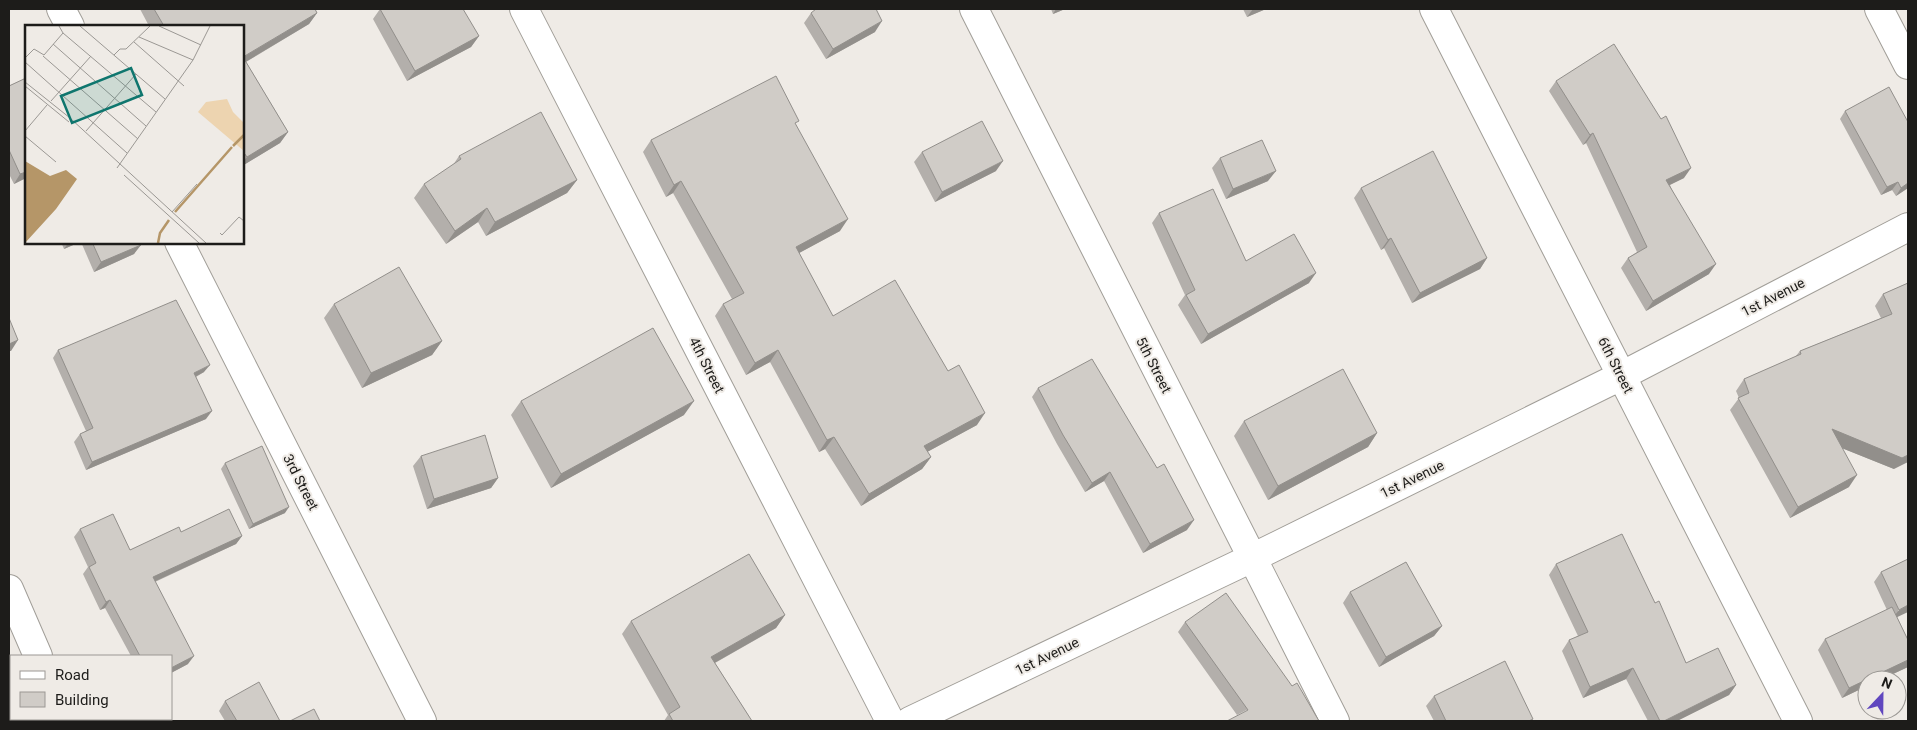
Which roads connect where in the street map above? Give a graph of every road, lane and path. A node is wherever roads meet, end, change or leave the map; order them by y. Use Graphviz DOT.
graph roads {
  1 [pos="61,9"];
  2 [pos="524,9"];
  3 [pos="974,9"];
  4 [pos="1434,9"];
  5 [pos="1879,9"];
  6 [pos="69,25"];
  7 [pos="1908,65"];
  8 [pos="1908,227"];
  9 [pos="180,244"];
  10 [pos="1621,376"];
  11 [pos="1252,558"];
  12 [pos="9,589"];
  13 [pos="9,601"];
  14 [pos="33,645"];
  15 [pos="422,721"];
  16 [pos="890,721"];
  17 [pos="910,721"];
  18 [pos="1335,721"];
  19 [pos="1798,721"];
  1 -- 6 [label="main road"];
  2 -- 16 [label="main road, 4th Street"];
  3 -- 11 [label="main road, 5th Street"];
  4 -- 10 [label="main road, 6th Street"];
  5 -- 7 [label="main road"];
  8 -- 10 [label="main road, 1st Avenue"];
  9 -- 15 [label="main road, 3rd Street"];
  10 -- 11 [label="main road, 1st Avenue"];
  10 -- 19 [label="main road, 6th Street"];
  11 -- 17 [label="main road, 1st Avenue"];
  11 -- 18 [label="main road, 5th Street"];
  12 -- 14 [label="main road"];
  13 -- 14 [label="main road"];
}
